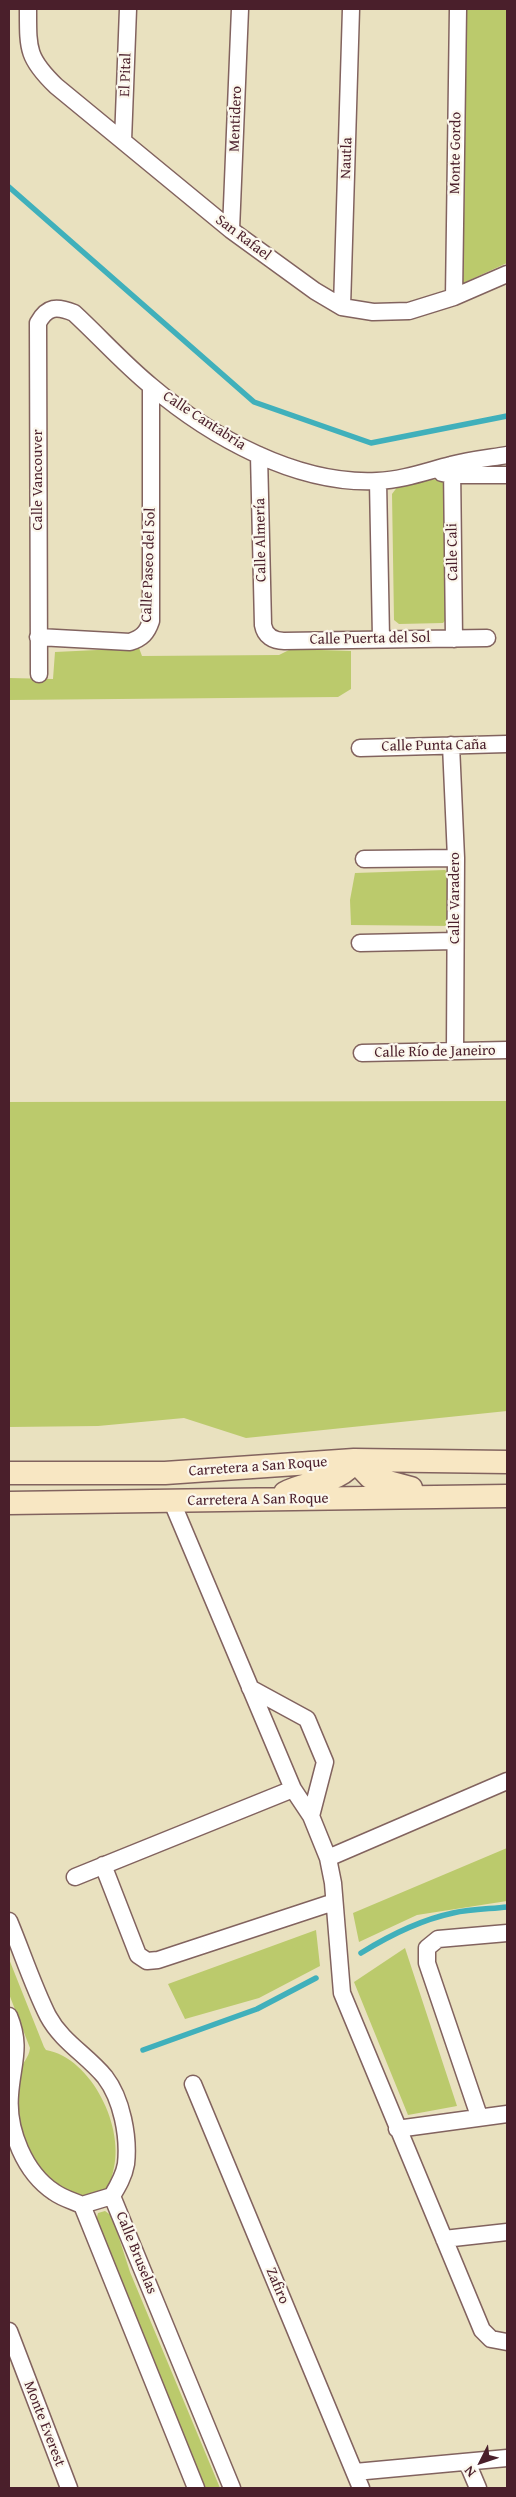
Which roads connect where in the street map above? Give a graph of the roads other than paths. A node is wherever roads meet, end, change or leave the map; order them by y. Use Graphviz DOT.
graph roads {
  1 [pos="28,9"];
  2 [pos="128,9"];
  3 [pos="240,9"];
  4 [pos="352,9"];
  5 [pos="458,9"];
  6 [pos="123,141"];
  7 [pos="231,230"];
  8 [pos="507,274"];
  9 [pos="454,297"];
  10 [pos="342,307"];
  11 [pos="38,323"];
  12 [pos="151,387"];
  13 [pos="259,455"];
  14 [pos="507,455"];
  15 [pos="452,470"];
  16 [pos="507,475"];
  17 [pos="378,481"];
  18 [pos="262,625"];
  19 [pos="38,637"];
  20 [pos="380,638"];
  21 [pos="487,638"];
  22 [pos="454,639"];
  23 [pos="39,674"];
  24 [pos="507,744"];
  25 [pos="451,745"];
  26 [pos="360,748"];
  27 [pos="456,858"];
  28 [pos="364,859"];
  29 [pos="455,941"];
  30 [pos="360,943"];
  31 [pos="507,1050"];
  32 [pos="455,1051"];
  33 [pos="362,1053"];
  34 [pos="354,1460"];
  35 [pos="507,1462"];
  36 [pos="9,1473"];
  37 [pos="507,1496"];
  38 [pos="433,1497"];
  39 [pos="278,1499"];
  40 [pos="172,1502"];
  41 [pos="9,1503"];
  42 [pos="250,1688"];
  43 [pos="507,1781"];
  44 [pos="293,1789"];
  45 [pos="311,1816"];
  46 [pos="328,1858"];
  47 [pos="103,1865"];
  48 [pos="74,1877"];
  49 [pos="334,1902"];
  50 [pos="9,1920"];
  51 [pos="507,1933"];
  52 [pos="9,2016"];
  53 [pos="193,2084"];
  54 [pos="507,2114"];
  55 [pos="479,2116"];
  56 [pos="397,2129"];
  57 [pos="112,2196"];
  58 [pos="82,2205"];
  59 [pos="507,2232"];
  60 [pos="444,2239"];
  61 [pos="9,2332"];
  62 [pos="507,2342"];
  63 [pos="507,2458"];
  64 [pos="467,2462"];
  65 [pos="355,2472"];
  66 [pos="69,2488"];
  67 [pos="196,2488"];
  68 [pos="232,2488"];
  69 [pos="362,2488"];
  70 [pos="478,2488"];
  1 -- 6 [label="street, San Rafael"];
  2 -- 6 [label="street, El Pital"];
  3 -- 7 [label="street, Mentidero"];
  4 -- 10 [label="street, Nautla"];
  5 -- 9 [label="street, Monte Gordo"];
  6 -- 7 [label="street, San Rafael"];
  7 -- 10 [label="street, San Rafael"];
  8 -- 9 [label="street, San Rafael"];
  9 -- 10 [label="street, San Rafael"];
  11 -- 12 [label="street, Calle Cantabria"];
  11 -- 19 [label="street, Calle Vancouver"];
  12 -- 13 [label="street, Calle Cantabria"];
  12 -- 19 [label="street, Calle Paseo del Sol"];
  13 -- 17 [label="street, Calle Cantabria"];
  13 -- 18 [label="street, Calle Almería"];
  14 -- 15 [label="street, Calle Cantabria"];
  15 -- 16 [label="street, Calle Cantabria"];
  15 -- 17 [label="street, Calle Cantabria"];
  15 -- 22 [label="street, Calle Cali"];
  17 -- 20 [label="street"];
  18 -- 20 [label="street, Calle Puerta del Sol"];
  19 -- 23 [label="street, Calle Vancouver"];
  20 -- 22 [label="street, Calle Puerta del Sol"];
  21 -- 22 [label="street, Calle Puerta del Sol"];
  24 -- 25 [label="street, Calle Punta Caña"];
  25 -- 26 [label="street, Calle Punta Caña"];
  25 -- 27 [label="street, Calle Varadero"];
  27 -- 28 [label="street"];
  27 -- 29 [label="street, Calle Varadero"];
  29 -- 30 [label="street"];
  29 -- 32 [label="street, Calle Varadero"];
  31 -- 32 [label="street, Calle Río de Janeiro"];
  32 -- 33 [label="street, Calle Río de Janeiro"];
  34 -- 35 [label="main road, Carretera a San Roque"];
  34 -- 36 [label="main road, Carretera a San Roque"];
  34 -- 38 [label="main road"];
  34 -- 39 [label="main road"];
  37 -- 38 [label="main road, Carretera A San Roque"];
  38 -- 39 [label="main road, Carretera A San Roque"];
  39 -- 40 [label="main road, Carretera A San Roque"];
  40 -- 41 [label="main road, Carretera A San Roque"];
  40 -- 42 [label="street"];
  42 -- 44 [label="street"];
  42 -- 45 [label="street"];
  43 -- 46 [label="street"];
  44 -- 45 [label="street"];
  44 -- 47 [label="street"];
  45 -- 46 [label="street"];
  46 -- 49 [label="street"];
  47 -- 48 [label="street"];
  47 -- 49 [label="street"];
  49 -- 56 [label="street"];
  50 -- 57 [label="street, Calle Bruselas"];
  51 -- 55 [label="street"];
  52 -- 58 [label="street"];
  53 -- 65 [label="street, Zafiro"];
  54 -- 55 [label="street"];
  55 -- 56 [label="street"];
  56 -- 60 [label="street"];
  57 -- 58 [label="street"];
  57 -- 68 [label="street, Calle Bruselas"];
  58 -- 67 [label="street"];
  59 -- 60 [label="street"];
  60 -- 62 [label="street"];
  61 -- 66 [label="street, Monte Everest"];
  63 -- 64 [label="street"];
  64 -- 65 [label="street"];
  64 -- 70 [label="street"];
  65 -- 69 [label="street, Zafiro"];
}
